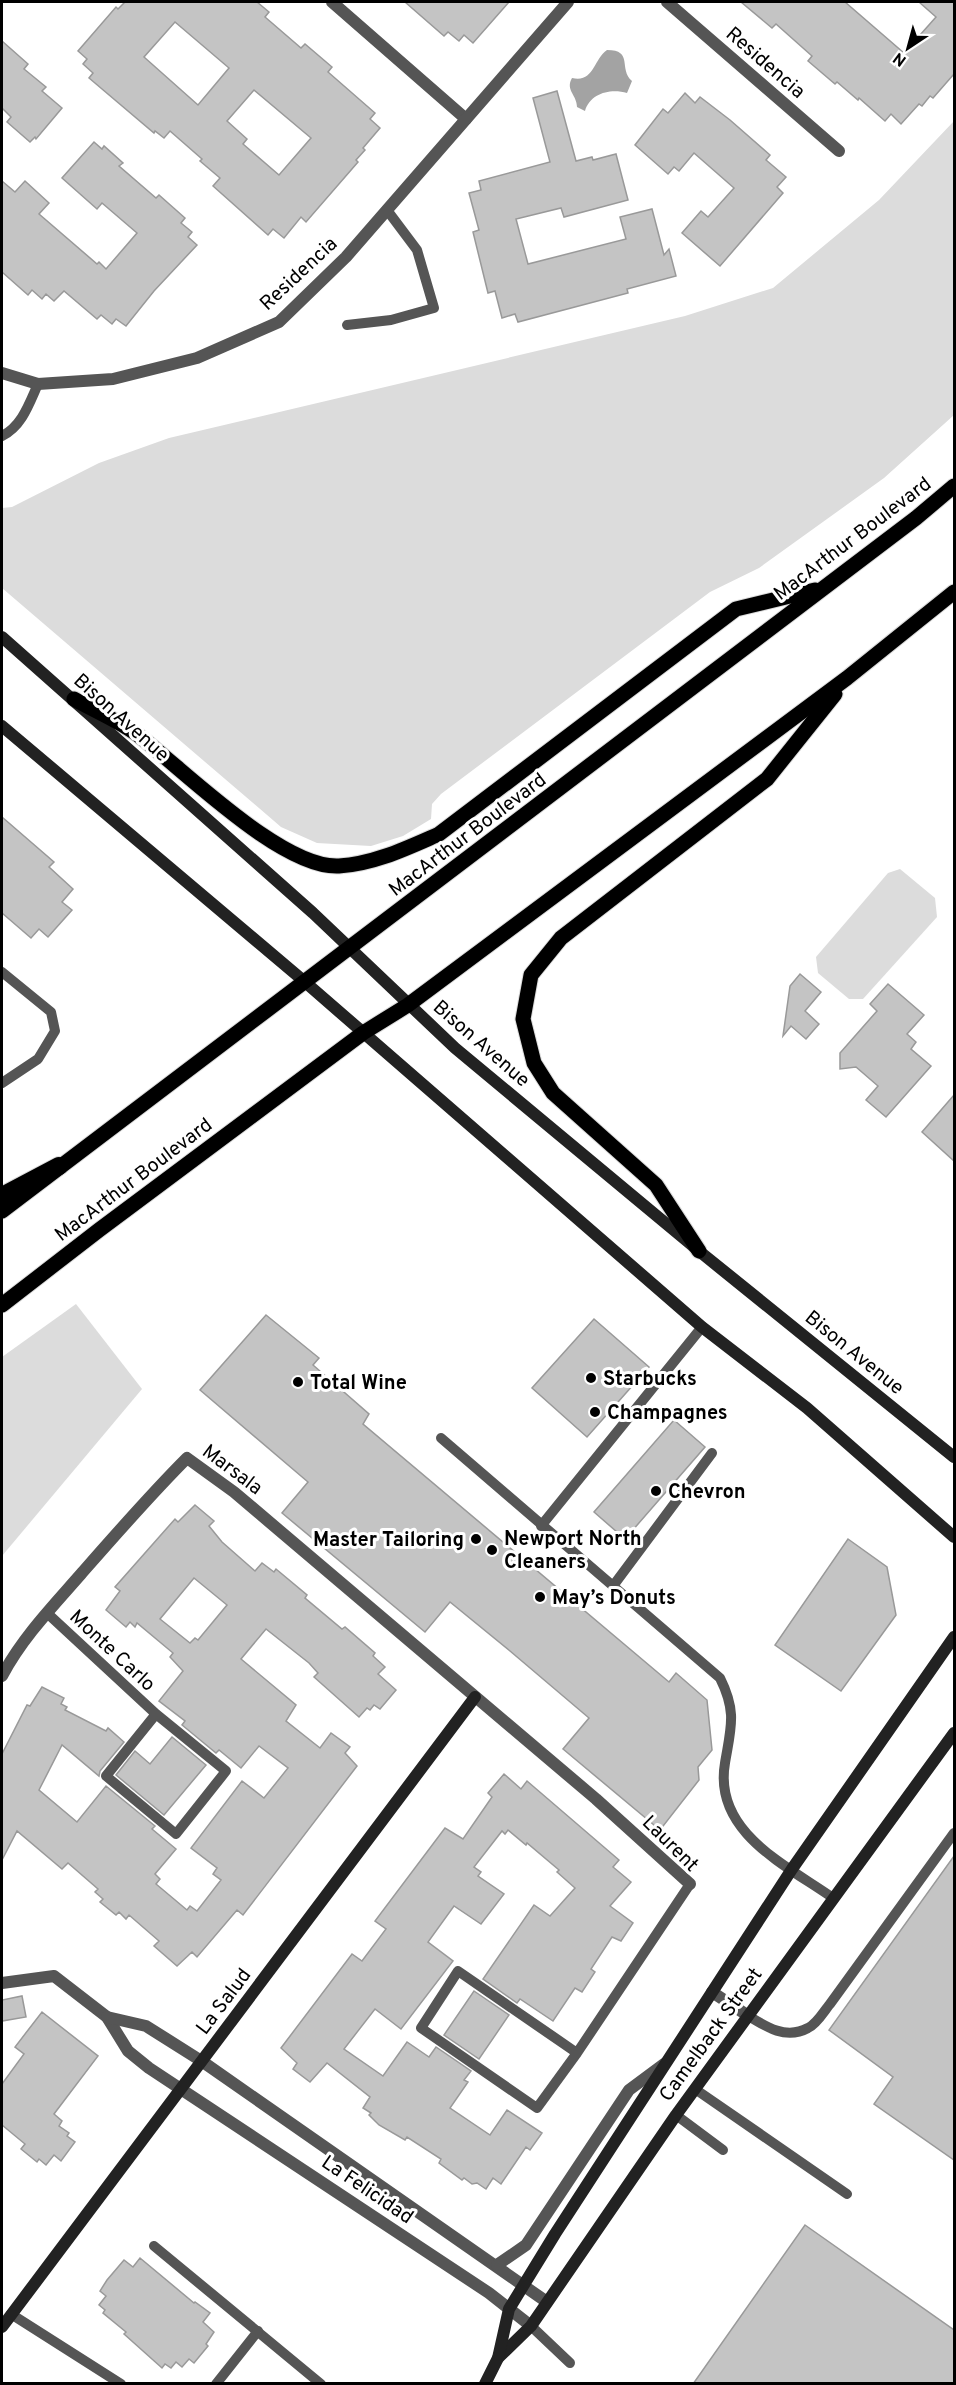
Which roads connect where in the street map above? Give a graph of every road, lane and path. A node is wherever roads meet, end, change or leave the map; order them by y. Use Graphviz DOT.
graph roads {
  1 [pos="332,2"];
  2 [pos="568,2"];
  3 [pos="667,2"];
  4 [pos="466,119"];
  5 [pos="839,151"];
  6 [pos="387,210"];
  7 [pos="347,325"];
  8 [pos="2,373"];
  9 [pos="38,384"];
  10 [pos="2,436"];
  11 [pos="954,486"];
  12 [pos="821,589"];
  13 [pos="954,592"];
  14 [pos="4,640"];
  15 [pos="847,678"];
  16 [pos="74,699"];
  17 [pos="2,726"];
  18 [pos="351,948"];
  19 [pos="2,972"];
  20 [pos="304,982"];
  21 [pos="408,1005"];
  22 [pos="363,1034"];
  23 [pos="2,1083"];
  24 [pos="58,1166"];
  25 [pos="2,1196"];
  26 [pos="2,1211"];
  27 [pos="699,1251"];
  28 [pos="2,1305"];
  29 [pos="702,1327"];
  30 [pos="441,1438"];
  31 [pos="712,1453"];
  32 [pos="954,1457"];
  33 [pos="541,1526"];
  34 [pos="954,1537"];
  35 [pos="613,1586"];
  36 [pos="47,1613"];
  37 [pos="954,1637"];
  38 [pos="2,1677"];
  39 [pos="475,1697"];
  40 [pos="156,1714"];
  41 [pos="954,1733"];
  42 [pos="954,1833"];
  43 [pos="792,1869"];
  44 [pos="690,1884"];
  45 [pos="833,1898"];
  46 [pos="2,1983"];
  47 [pos="712,1992"];
  48 [pos="747,2015"];
  49 [pos="107,2017"];
  50 [pos="578,2053"];
  51 [pos="203,2062"];
  52 [pos="664,2064"];
  53 [pos="695,2089"];
  54 [pos="181,2090"];
  55 [pos="676,2115"];
  56 [pos="723,2150"];
  57 [pos="847,2194"];
  58 [pos="154,2246"];
  59 [pos="497,2265"];
  60 [pos="524,2285"];
  61 [pos="548,2302"];
  62 [pos="509,2309"];
  63 [pos="11,2314"];
  64 [pos="531,2326"];
  65 [pos="2,2327"];
  66 [pos="258,2331"];
  67 [pos="498,2358"];
  68 [pos="570,2363"];
  69 [pos="121,2384"];
  70 [pos="216,2384"];
  71 [pos="321,2384"];
  72 [pos="485,2384"];
  1 -- 4 [label="street"];
  2 -- 4 [label="street, Residencia"];
  3 -- 5 [label="street, Residencia"];
  4 -- 6 [label="street, Residencia"];
  6 -- 7 [label="lane"];
  6 -- 9 [label="street, Residencia"];
  8 -- 9 [label="street, Residencia"];
  9 -- 10 [label="lane"];
  11 -- 12 [label="main road, MacArthur Boulevard"];
  12 -- 16 [label="main road"];
  12 -- 18 [label="main road, MacArthur Boulevard"];
  13 -- 15 [label="main road, MacArthur Boulevard"];
  14 -- 16 [label="main road, Bison Avenue"];
  15 -- 21 [label="main road, MacArthur Boulevard"];
  15 -- 27 [label="main road"];
  16 -- 18 [label="main road, Bison Avenue"];
  17 -- 20 [label="main road"];
  18 -- 20 [label="main road, MacArthur Boulevard"];
  18 -- 21 [label="main road, Bison Avenue"];
  19 -- 23 [label="lane"];
  20 -- 22 [label="main road"];
  20 -- 24 [label="main road, MacArthur Boulevard"];
  21 -- 22 [label="main road, MacArthur Boulevard"];
  21 -- 27 [label="main road, Bison Avenue"];
  22 -- 28 [label="main road, MacArthur Boulevard"];
  22 -- 29 [label="main road"];
  24 -- 25 [label="highway"];
  24 -- 26 [label="main road, MacArthur Boulevard"];
  27 -- 32 [label="main road, Bison Avenue"];
  29 -- 33 [label="lane"];
  29 -- 34 [label="main road"];
  30 -- 33 [label="lane"];
  31 -- 35 [label="lane"];
  33 -- 35 [label="lane"];
  35 -- 43 [label="lane"];
  36 -- 38 [label="street, Marsala"];
  36 -- 39 [label="street, Marsala"];
  36 -- 40 [label="lane, Monte Carlo"];
  37 -- 43 [label="main road, Camelback Street"];
  39 -- 44 [label="street, Laurent"];
  39 -- 51 [label="main road, La Salud"];
  40 -- 40 [label="lane, Monte Carlo"];
  41 -- 45 [label="main road, Camelback Street"];
  42 -- 48 [label="lane"];
  43 -- 45 [label="lane"];
  43 -- 47 [label="main road, Camelback Street"];
  44 -- 50 [label="lane, Laurent"];
  45 -- 48 [label="main road, Camelback Street"];
  46 -- 49 [label="street"];
  47 -- 48 [label="street"];
  47 -- 52 [label="main road, Camelback Street"];
  48 -- 53 [label="main road, Camelback Street"];
  49 -- 51 [label="street"];
  49 -- 54 [label="street"];
  50 -- 50 [label="lane, Laurent"];
  51 -- 54 [label="main road, La Salud"];
  51 -- 59 [label="street, La Felicidad"];
  52 -- 59 [label="street, Camelback Street"];
  52 -- 60 [label="main road, Camelback Street"];
  53 -- 55 [label="main road, Camelback Street"];
  53 -- 57 [label="lane"];
  54 -- 62 [label="street, La Felicidad"];
  54 -- 63 [label="main road, La Salud"];
  55 -- 56 [label="lane"];
  55 -- 61 [label="main road, Camelback Street"];
  58 -- 66 [label="lane"];
  59 -- 60 [label="street, La Felicidad"];
  60 -- 61 [label="street, La Felicidad"];
  60 -- 62 [label="main road, Camelback Street"];
  61 -- 64 [label="main road, Camelback Street"];
  62 -- 64 [label="street, La Felicidad"];
  62 -- 67 [label="main road, Camelback Street"];
  63 -- 65 [label="main road, La Salud"];
  63 -- 69 [label="lane"];
  64 -- 67 [label="main road, Camelback Street"];
  64 -- 68 [label="lane"];
  66 -- 70 [label="lane"];
  66 -- 71 [label="lane"];
  67 -- 72 [label="main road, Camelback Street"];
}
